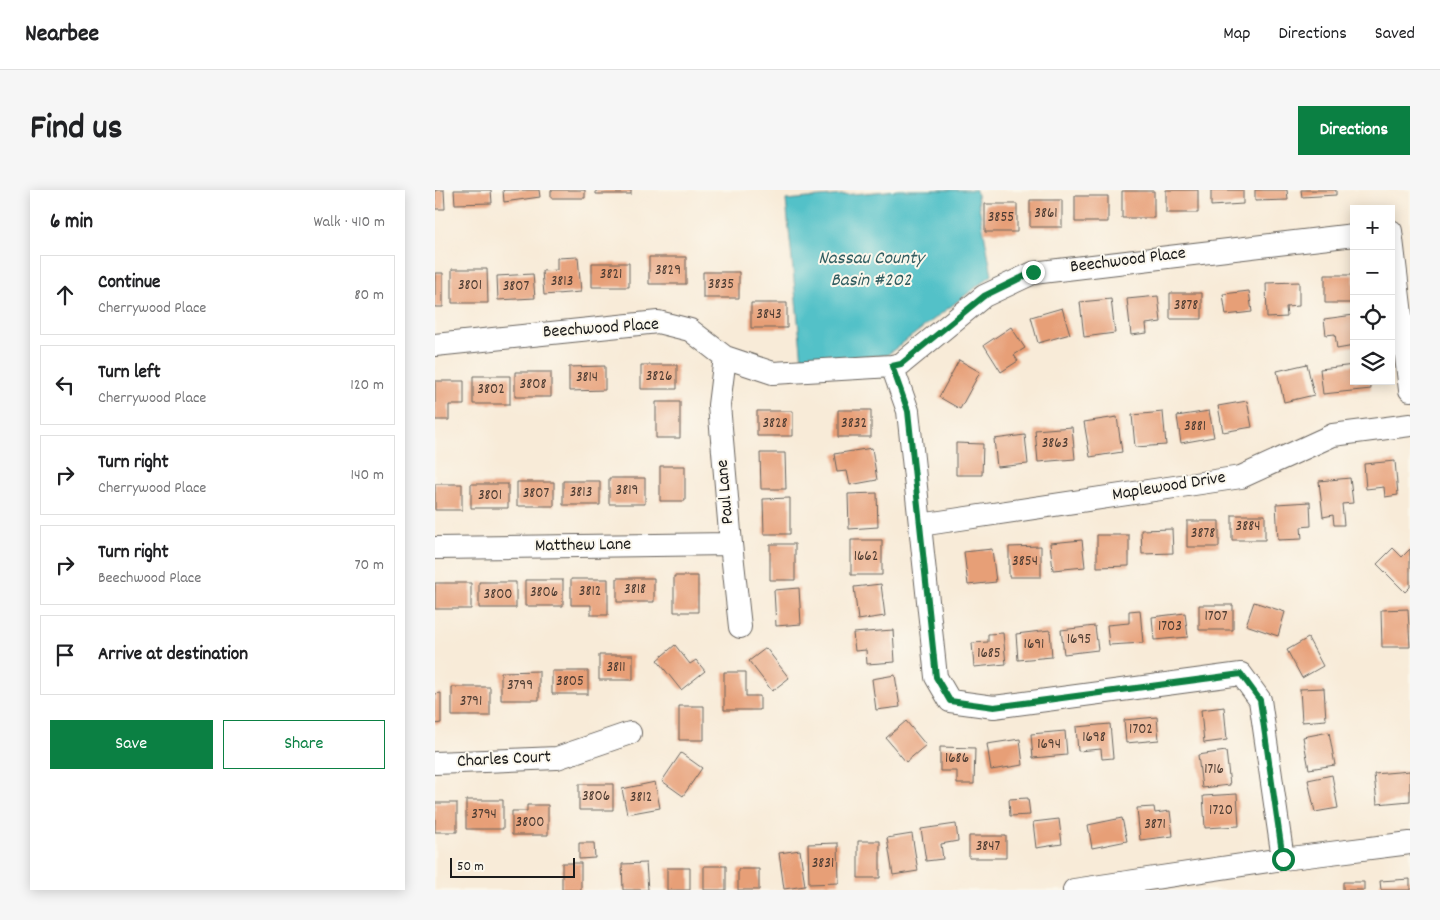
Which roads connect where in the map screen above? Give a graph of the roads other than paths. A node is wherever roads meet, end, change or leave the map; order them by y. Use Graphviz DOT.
graph roads {
  1 [pos="1410,228"];
  2 [pos="1395,230"];
  3 [pos="1350,235"];
  4 [pos="1393,250"];
  5 [pos="435,345"];
  6 [pos="725,357"];
  7 [pos="892,366"];
  8 [pos="1410,390"];
  9 [pos="1410,425"];
  10 [pos="920,525"];
  11 [pos="731,544"];
  12 [pos="435,548"];
  13 [pos="740,627"];
  14 [pos="630,733"];
  15 [pos="435,763"];
  16 [pos="1410,843"];
  17 [pos="1283,859"];
  18 [pos="1075,890"];
  1 -- 2 [label="street"];
  3 -- 7 [label="street, Beechwood Place"];
  4 -- 8 [label="street"];
  5 -- 6 [label="street, Beechwood Place"];
  6 -- 7 [label="street, Beechwood Place"];
  6 -- 11 [label="street, Paul Lane"];
  7 -- 10 [label="street"];
  9 -- 10 [label="street, Maplewood Drive"];
  10 -- 17 [label="street"];
  11 -- 12 [label="street, Matthew Lane"];
  11 -- 13 [label="street, Paul Lane"];
  14 -- 15 [label="street, Charles Court"];
  16 -- 17 [label="street"];
  17 -- 18 [label="street"];
}
